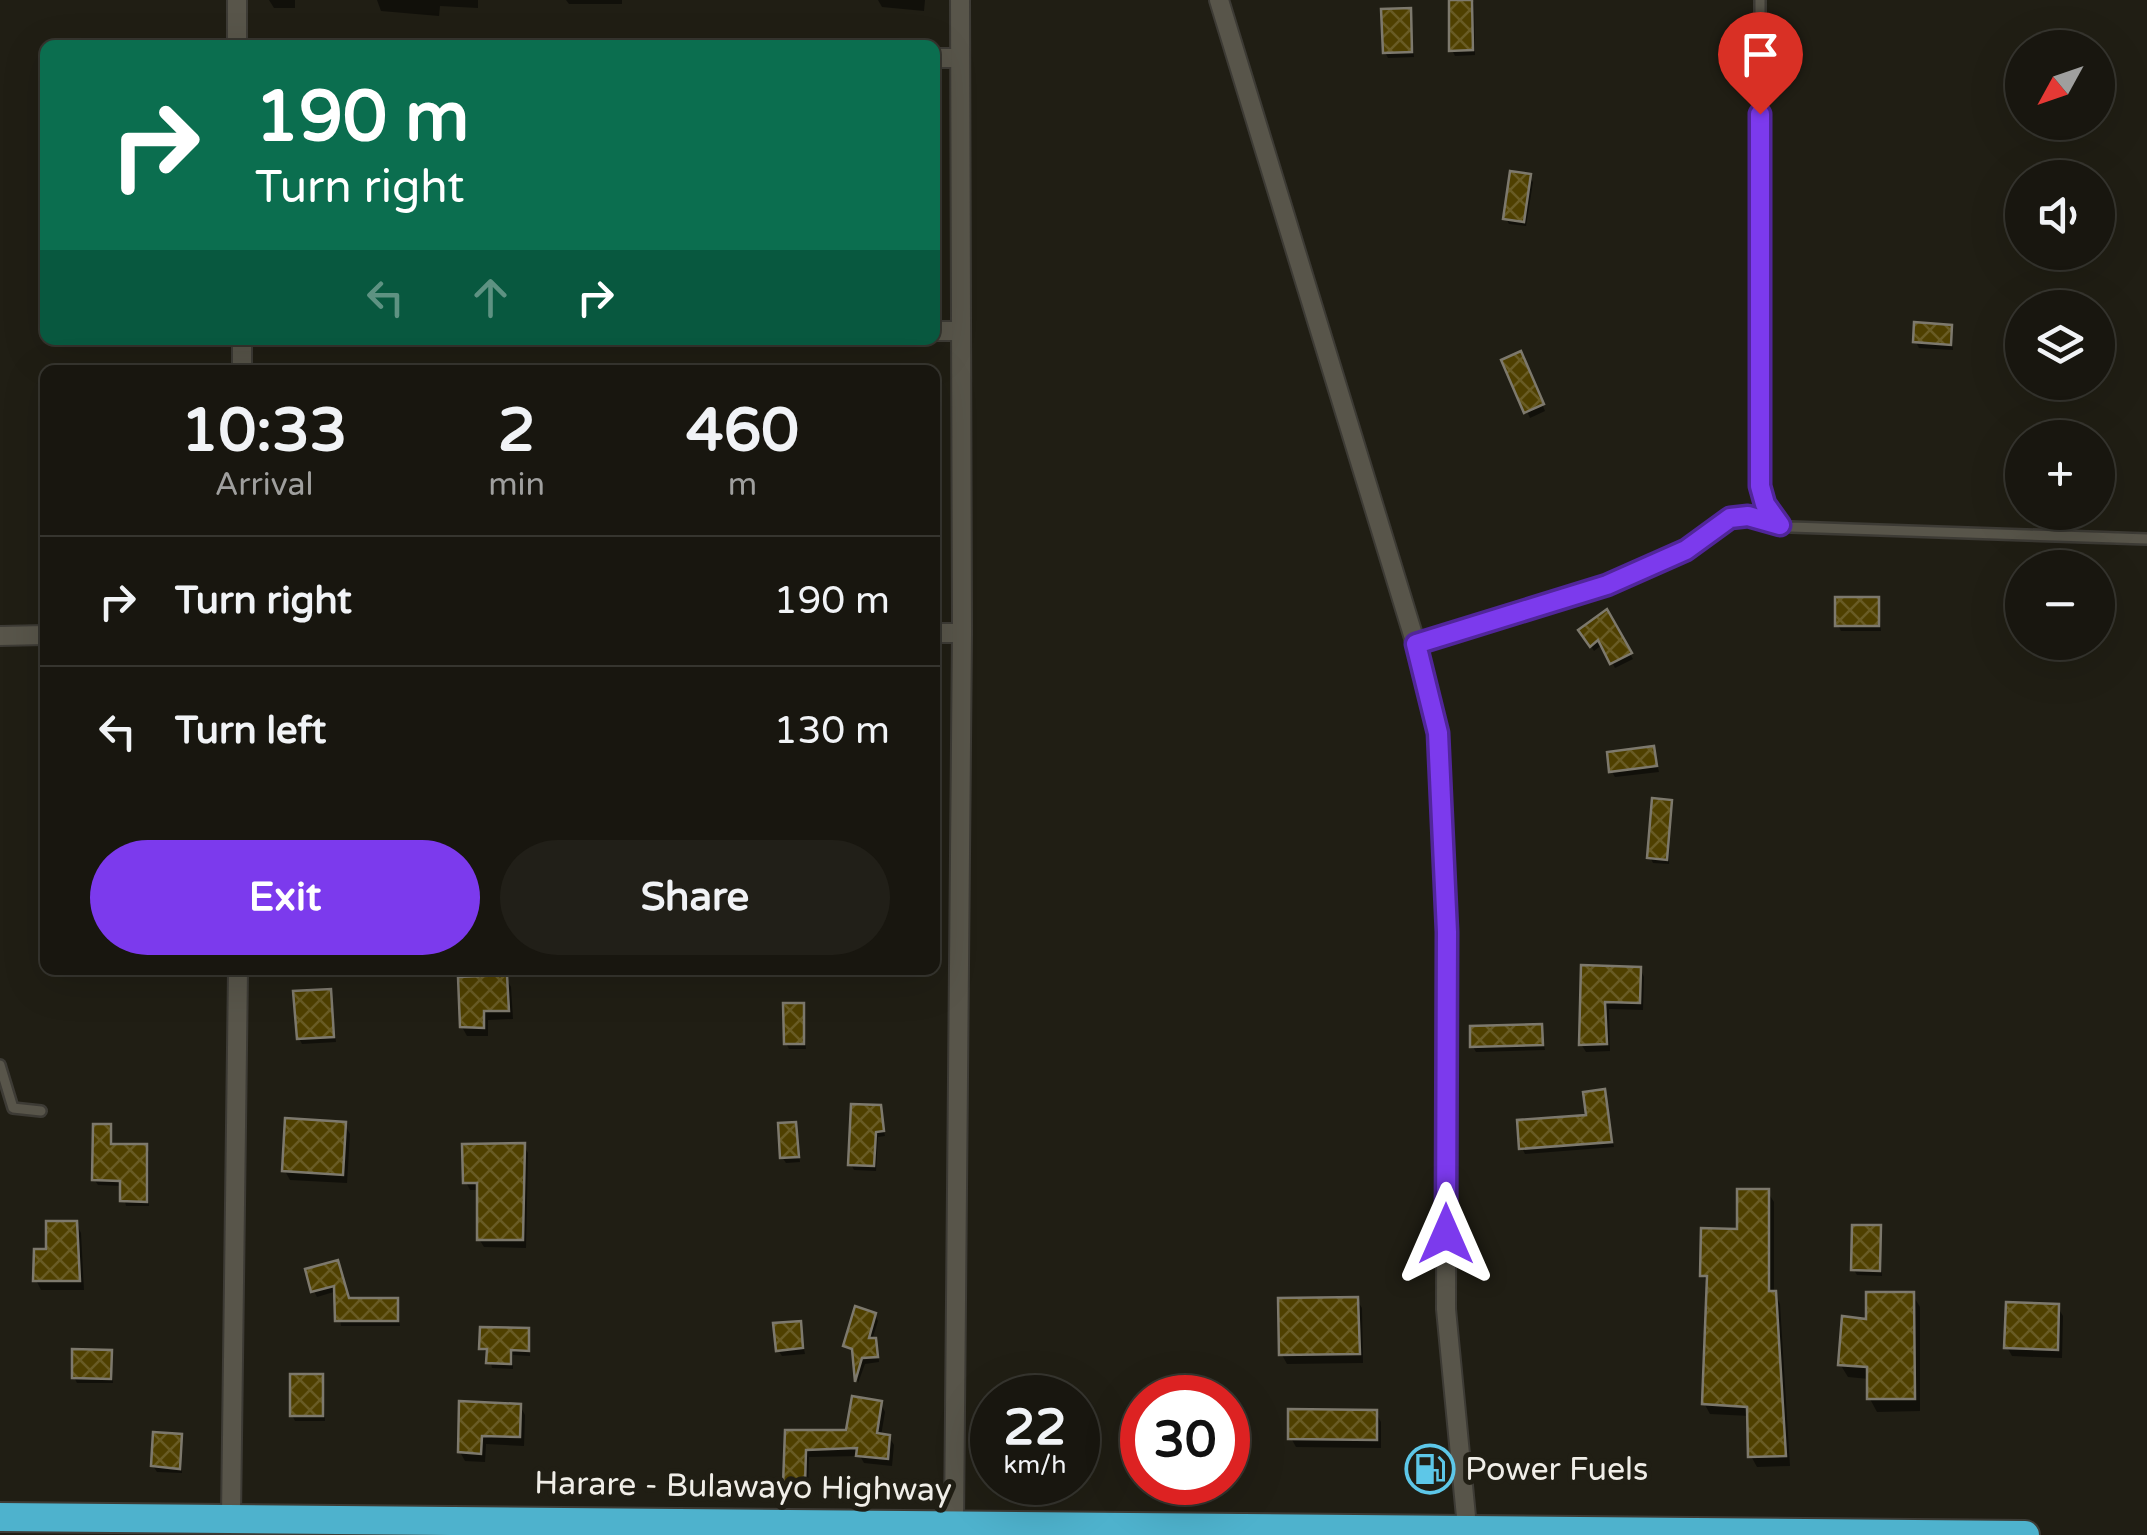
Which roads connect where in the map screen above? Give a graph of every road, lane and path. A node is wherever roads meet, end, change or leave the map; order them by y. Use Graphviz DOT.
graph roads {
  1 [pos="237,0"];
  2 [pos="960,0"];
  3 [pos="1219,0"];
  4 [pos="1760,0"];
  5 [pos="237,40"];
  6 [pos="940,58"];
  7 [pos="958,58"];
  8 [pos="940,331"];
  9 [pos="959,331"];
  10 [pos="1780,525"];
  11 [pos="2147,539"];
  12 [pos="940,633"];
  13 [pos="962,633"];
  14 [pos="40,635"];
  15 [pos="0,636"];
  16 [pos="1416,644"];
  17 [pos="238,975"];
  18 [pos="0,1065"];
  19 [pos="40,1112"];
  20 [pos="230,1516"];
  21 [pos="0,1517"];
  22 [pos="954,1523"];
  23 [pos="190,1526"];
  24 [pos="1468,1527"];
  25 [pos="2025,1535"];
  1 -- 5 [label="street"];
  2 -- 7 [label="street"];
  3 -- 16 [label="street"];
  4 -- 10 [label="lane"];
  6 -- 7 [label="street"];
  7 -- 9 [label="street"];
  8 -- 9 [label="street"];
  9 -- 13 [label="street"];
  10 -- 11 [label="lane"];
  10 -- 16 [label="lane"];
  12 -- 13 [label="street"];
  13 -- 22 [label="street"];
  14 -- 15 [label="street"];
  16 -- 24 [label="street"];
  17 -- 20 [label="street"];
  18 -- 19 [label="lane"];
  20 -- 22 [label="highway, Harare - Bulawayo Highway"];
  20 -- 23 [label="highway, Harare - Bulawayo Highway"];
  21 -- 23 [label="highway, Harare - Bulawayo Highway"];
  22 -- 24 [label="highway, Harare - Bulawayo Highway"];
  24 -- 25 [label="highway, Harare - Bulawayo Highway"];
}
